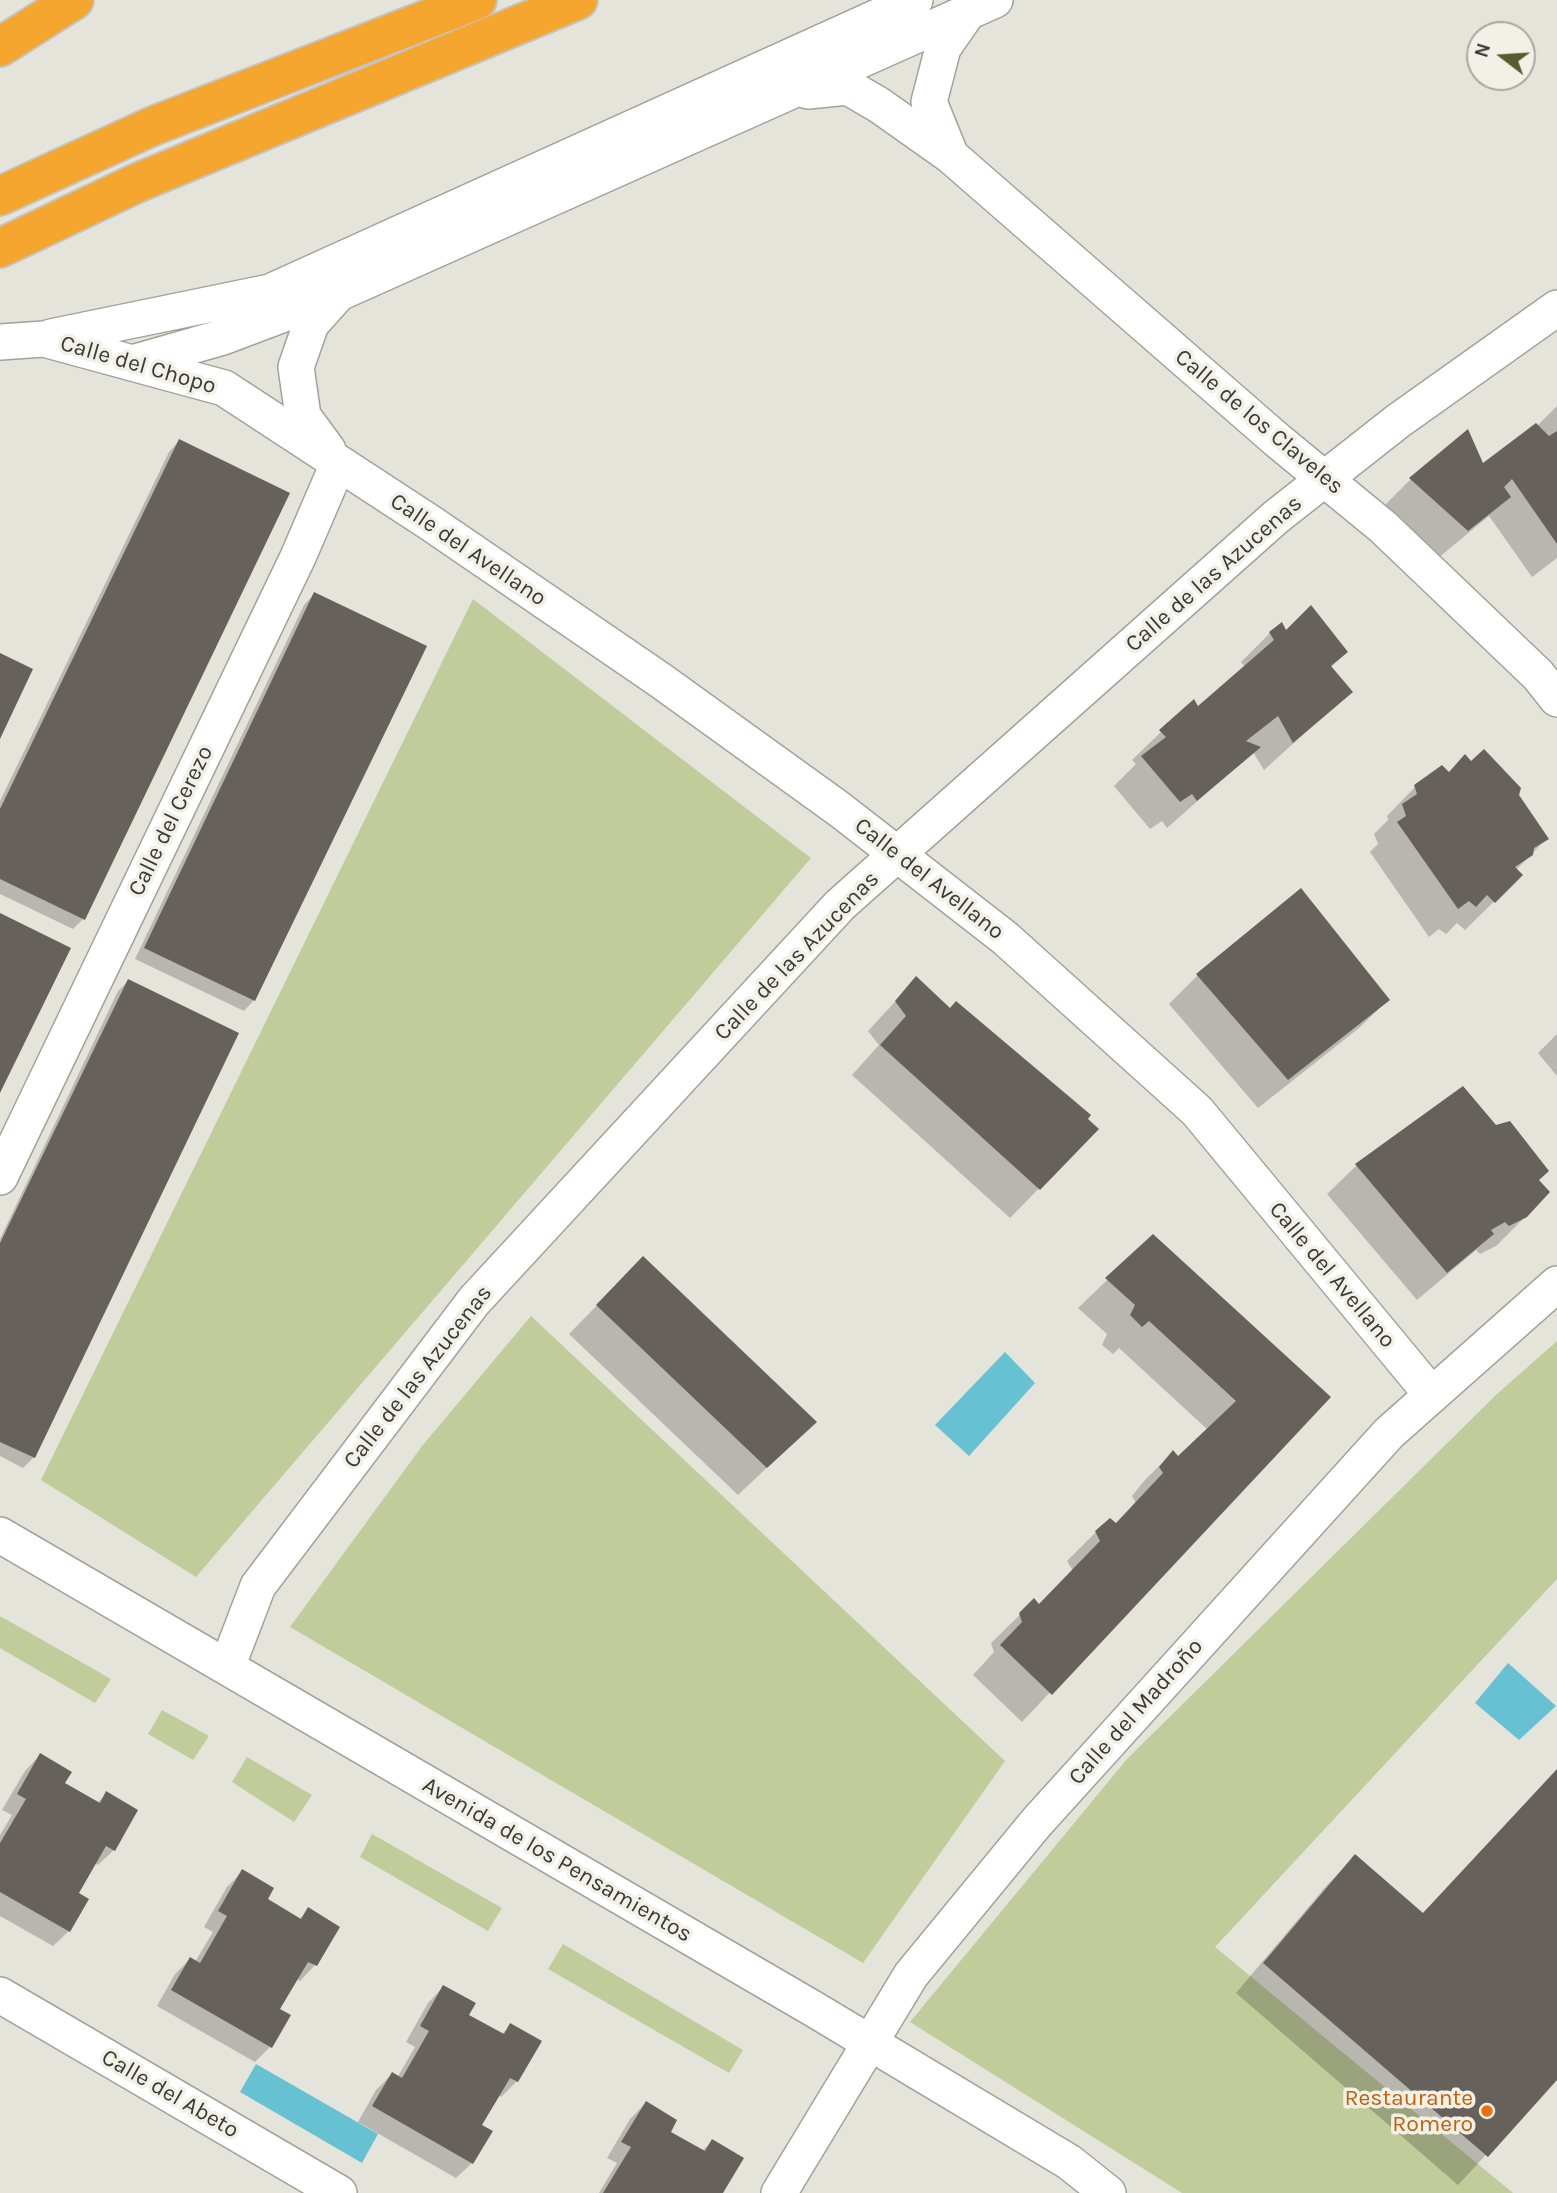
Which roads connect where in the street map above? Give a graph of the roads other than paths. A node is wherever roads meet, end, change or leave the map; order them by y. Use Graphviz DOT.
graph roads {
  1 [pos="74,0"];
  2 [pos="477,0"];
  3 [pos="578,0"];
  4 [pos="915,0"];
  5 [pos="982,6"];
  6 [pos="0,47"];
  7 [pos="791,92"];
  8 [pos="951,156"];
  9 [pos="0,196"];
  10 [pos="0,248"];
  11 [pos="337,294"];
  12 [pos="1557,308"];
  13 [pos="44,339"];
  14 [pos="0,342"];
  15 [pos="132,363"];
  16 [pos="338,464"];
  17 [pos="1325,478"];
  18 [pos="1557,699"];
  19 [pos="898,854"];
  20 [pos="0,1177"];
  21 [pos="1557,1284"];
  22 [pos="1432,1395"];
  23 [pos="0,1535"];
  24 [pos="227,1667"];
  25 [pos="0,1995"];
  26 [pos="869,2043"];
  27 [pos="339,2193"];
  28 [pos="779,2193"];
  29 [pos="1108,2193"];
  1 -- 6 [label="highway"];
  2 -- 9 [label="highway"];
  3 -- 10 [label="highway"];
  4 -- 13 [label="street"];
  5 -- 7 [label="street"];
  5 -- 8 [label="street"];
  7 -- 8 [label="street, Calle de los Claveles"];
  7 -- 11 [label="street"];
  8 -- 17 [label="street, Calle de los Claveles"];
  11 -- 15 [label="street"];
  11 -- 16 [label="street"];
  12 -- 17 [label="street, Calle de las Azucenas"];
  13 -- 14 [label="street, Calle del Chopo"];
  13 -- 15 [label="street, Calle del Chopo"];
  15 -- 16 [label="street, Calle del Chopo"];
  16 -- 19 [label="street, Calle del Avellano"];
  16 -- 20 [label="street, Calle del Cerezo"];
  17 -- 18 [label="street, Calle de los Claveles"];
  17 -- 19 [label="street, Calle de las Azucenas"];
  19 -- 22 [label="street, Calle del Avellano"];
  19 -- 24 [label="street, Calle de las Azucenas"];
  21 -- 22 [label="street, Calle del Madroño"];
  22 -- 26 [label="street, Calle del Madroño"];
  23 -- 24 [label="street, Avenida de los Pensamientos"];
  24 -- 26 [label="street, Avenida de los Pensamientos"];
  25 -- 27 [label="street, Calle del Abeto"];
  26 -- 28 [label="street, Calle del Madroño"];
  26 -- 29 [label="street, Avenida de los Pensamientos"];
}
